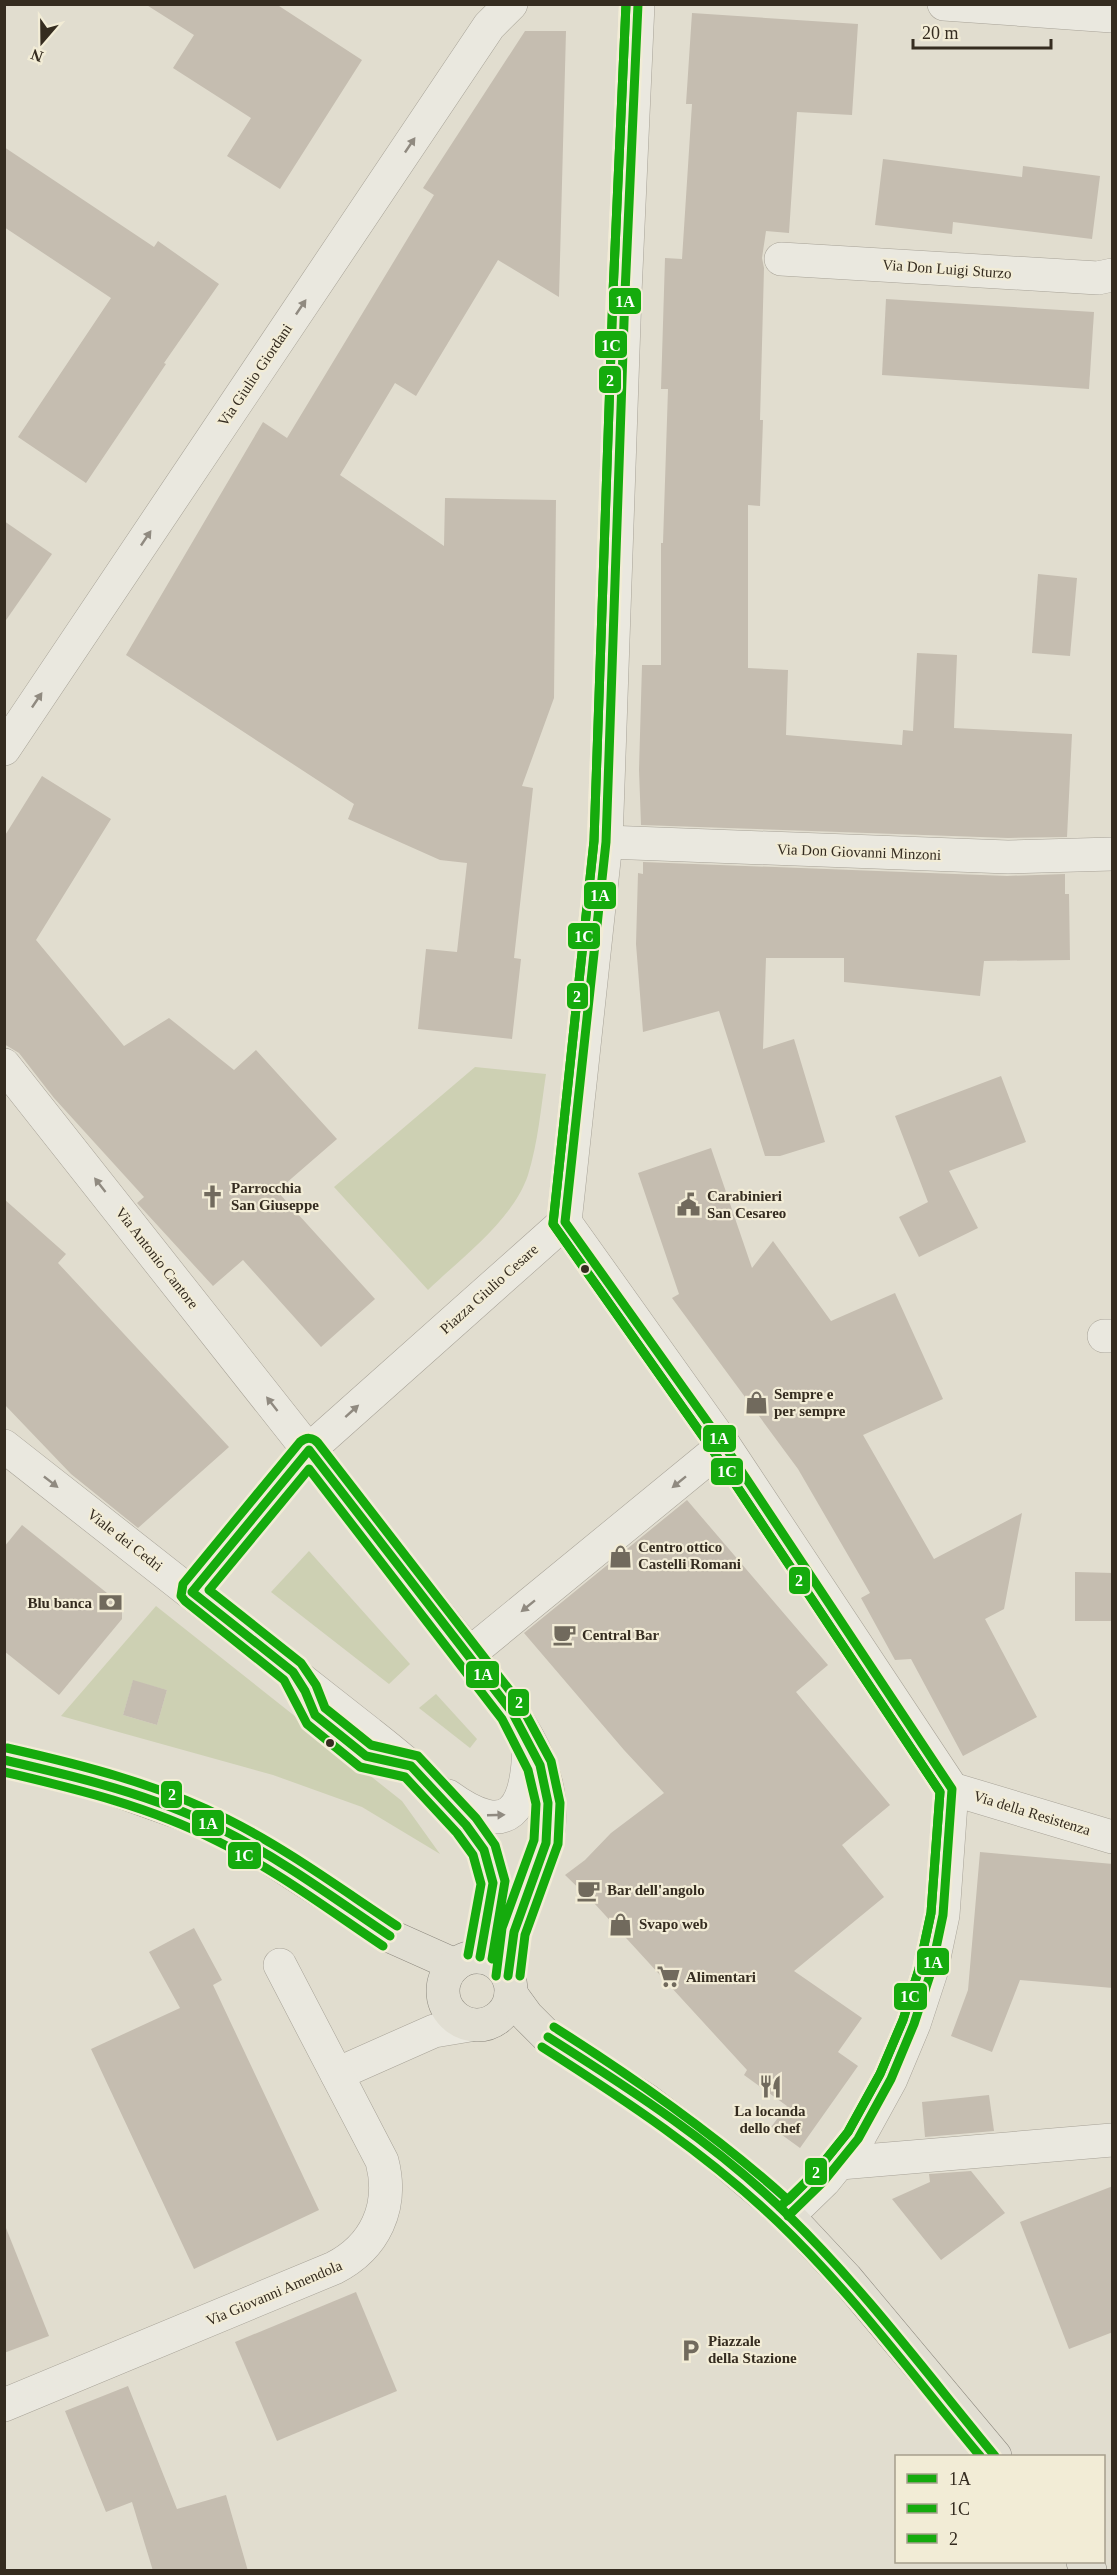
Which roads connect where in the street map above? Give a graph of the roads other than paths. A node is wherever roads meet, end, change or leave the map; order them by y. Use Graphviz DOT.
graph roads {
  1 [pos="511,4"];
  2 [pos="638,4"];
  3 [pos="944,4"];
  4 [pos="1113,16"];
  5 [pos="781,259"];
  6 [pos="1113,275"];
  7 [pos="4,749"];
  8 [pos="606,842"];
  9 [pos="1113,854"];
  10 [pos="4,1065"];
  11 [pos="565,1222"];
  12 [pos="724,1445"];
  13 [pos="4,1446"];
  14 [pos="309,1450"];
  15 [pos="192,1592"];
  16 [pos="469,1654"];
  17 [pos="530,1738"];
  18 [pos="4,1760"];
  19 [pos="411,1766"];
  20 [pos="952,1789"];
  21 [pos="1113,1837"];
  22 [pos="280,1965"];
  23 [pos="509,1985"];
  24 [pos="460,1999"];
  25 [pos="548,2037"];
  26 [pos="337,2074"];
  27 [pos="1113,2140"];
  28 [pos="840,2163"];
  29 [pos="788,2216"];
  30 [pos="4,2405"];
  31 [pos="993,2455"];
  7 -- 1 [label="street, Via Giulio Giordani, one-way"];
  2 -- 8 [label="street"];
  3 -- 4 [label="street"];
  5 -- 6 [label="street, Via Don Luigi Sturzo"];
  8 -- 9 [label="street, Via Don Giovanni Minzoni"];
  8 -- 11 [label="street"];
  14 -- 10 [label="street, Via Antonio Cantore, one-way"];
  11 -- 12 [label="street"];
  14 -- 11 [label="street, Piazza Giulio Cesare, one-way"];
  12 -- 16 [label="street, one-way"];
  12 -- 20 [label="street"];
  13 -- 15 [label="street, Viale dei Cedri, one-way"];
  14 -- 15 [label="street, Piazza Giulio Cesare"];
  14 -- 16 [label="street, Via Antonio Cantore"];
  15 -- 19 [label="street, Viale dei Cedri"];
  16 -- 17 [label="street, Via Antonio Cantore"];
  19 -- 17 [label="street, one-way"];
  17 -- 23 [label="street"];
  18 -- 24 [label="main road"];
  19 -- 24 [label="street, Viale dei Cedri"];
  20 -- 21 [label="street, Via della Resistenza"];
  20 -- 28 [label="street"];
  22 -- 26 [label="street, Via Giovanni Amendola"];
  23 -- 24 [label="main road"];
  23 -- 24 [label="main road"];
  23 -- 25 [label="main road"];
  24 -- 25 [label="main road"];
  24 -- 26 [label="street"];
  25 -- 29 [label="main road"];
  26 -- 30 [label="street, Via Giovanni Amendola"];
  27 -- 28 [label="street"];
  28 -- 29 [label="street"];
  29 -- 31 [label="main road"];
}
